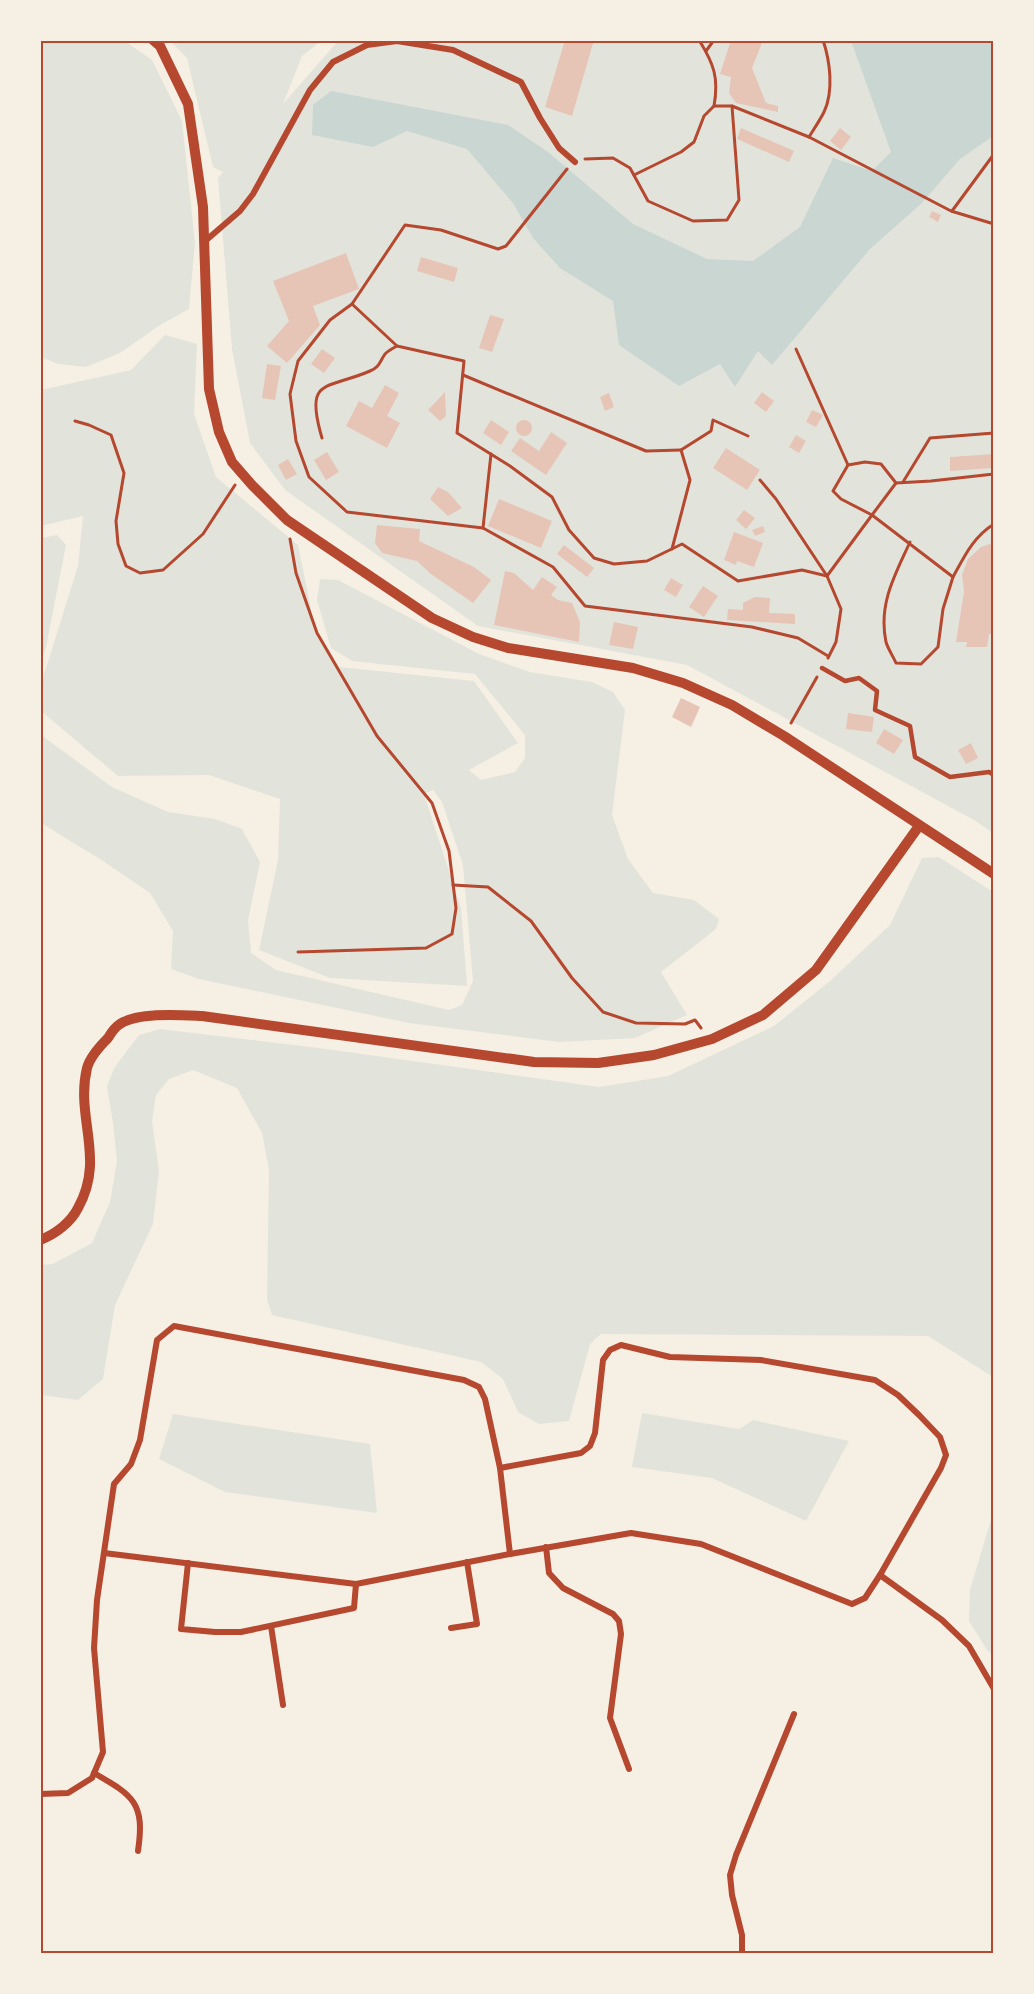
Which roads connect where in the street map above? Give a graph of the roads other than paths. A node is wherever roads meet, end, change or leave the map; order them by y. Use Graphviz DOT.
graph roads {
  1 [pos="153,40"];
  2 [pos="572,164"];
  3 [pos="203,242"];
  4 [pos="822,668"];
  5 [pos="993,775"];
  6 [pos="919,826"];
  7 [pos="993,874"];
  8 [pos="40,1240"];
  9 [pos="500,1468"];
  10 [pos="546,1547"];
  11 [pos="104,1553"];
  12 [pos="510,1554"];
  13 [pos="467,1562"];
  14 [pos="188,1563"];
  15 [pos="880,1575"];
  16 [pos="356,1584"];
  17 [pos="271,1626"];
  18 [pos="451,1629"];
  19 [pos="993,1689"];
  20 [pos="283,1706"];
  21 [pos="794,1714"];
  22 [pos="629,1769"];
  23 [pos="94,1773"];
  24 [pos="40,1794"];
  25 [pos="138,1851"];
  26 [pos="742,1953"];
  1 -- 3 [label="street"];
  2 -- 3 [label="street"];
  3 -- 6 [label="street"];
  4 -- 5 [label="lane"];
  6 -- 7 [label="street"];
  6 -- 8 [label="street"];
  9 -- 11 [label="street"];
  9 -- 12 [label="street"];
  9 -- 15 [label="street"];
  10 -- 12 [label="street"];
  10 -- 15 [label="street"];
  10 -- 22 [label="street"];
  11 -- 14 [label="street"];
  11 -- 23 [label="street"];
  12 -- 13 [label="street"];
  13 -- 16 [label="street"];
  13 -- 18 [label="street"];
  14 -- 16 [label="street"];
  14 -- 17 [label="street"];
  15 -- 19 [label="street"];
  16 -- 17 [label="street"];
  17 -- 20 [label="street"];
  21 -- 26 [label="street"];
  23 -- 24 [label="street"];
  23 -- 25 [label="street"];
}
